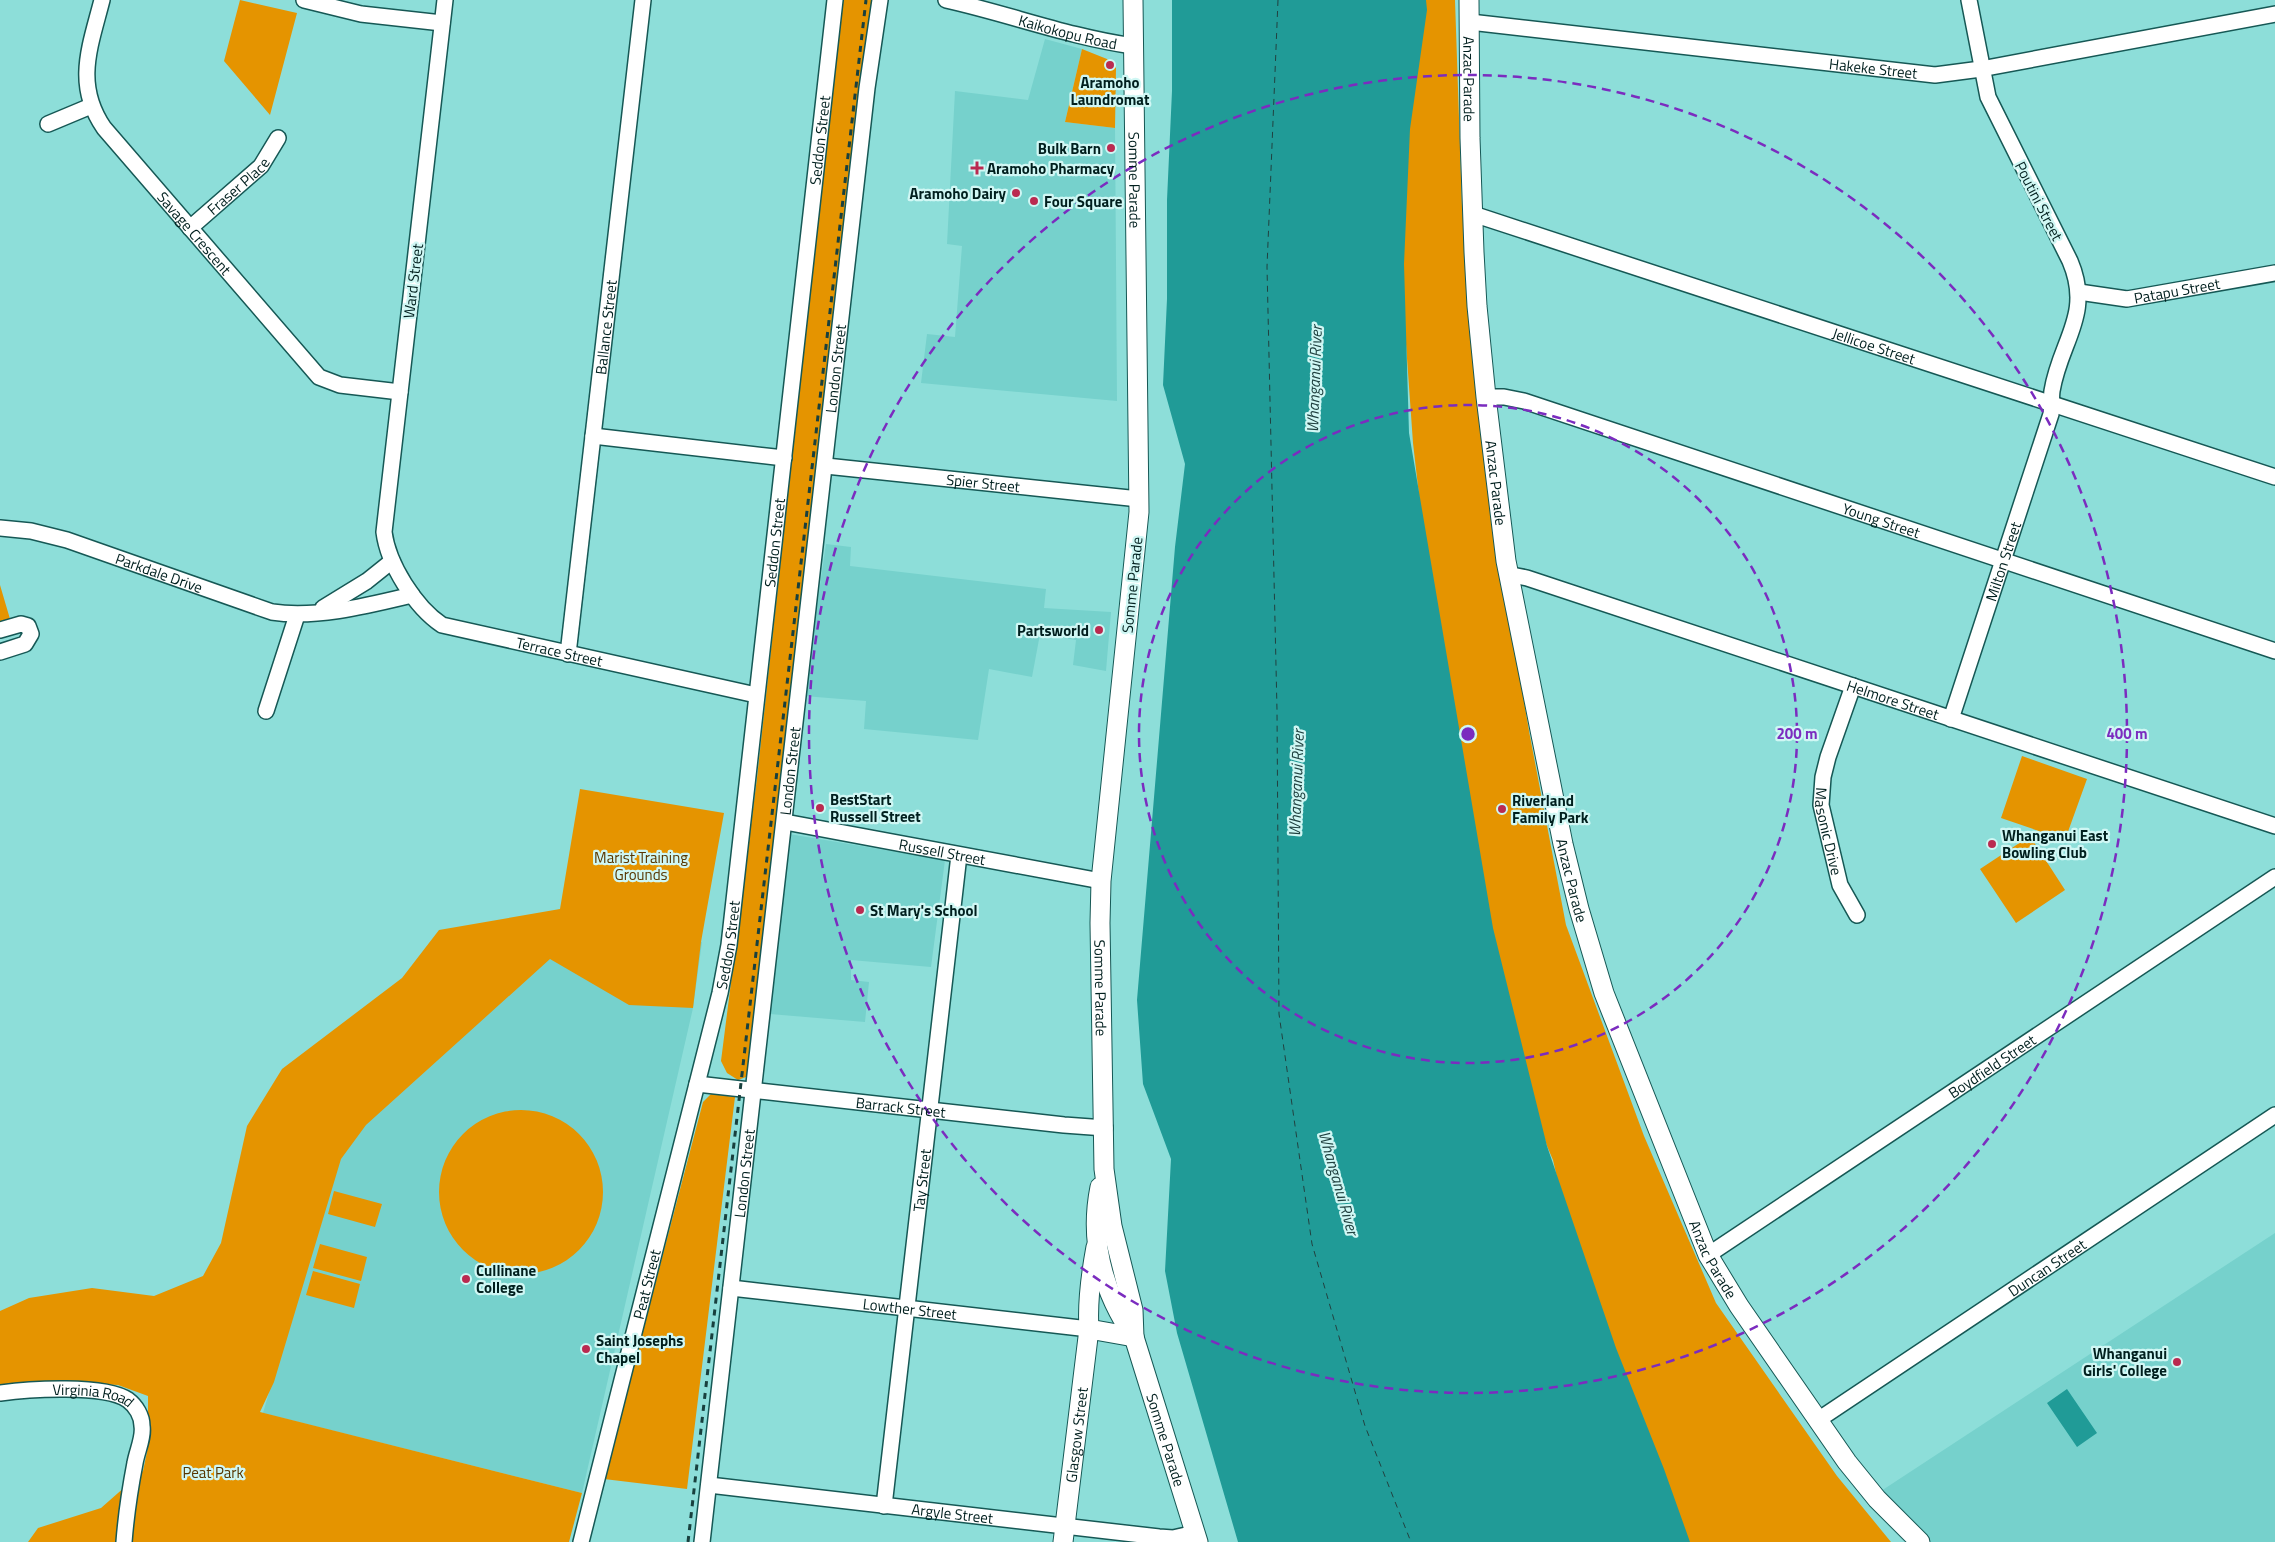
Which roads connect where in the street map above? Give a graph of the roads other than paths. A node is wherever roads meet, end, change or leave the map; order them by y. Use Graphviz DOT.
graph roads {
  1 [pos="102,0"];
  2 [pos="304,0"];
  3 [pos="445,0"];
  4 [pos="643,0"];
  5 [pos="835,0"];
  6 [pos="880,0"];
  7 [pos="946,0"];
  8 [pos="1133,0"];
  9 [pos="1968,0"];
  10 [pos="1470,9"];
  11 [pos="2275,14"];
  12 [pos="442,23"];
  13 [pos="1133,46"];
  14 [pos="1981,69"];
  15 [pos="91,106"];
  16 [pos="48,124"];
  17 [pos="278,138"];
  18 [pos="1473,214"];
  19 [pos="190,228"];
  20 [pos="2275,274"];
  21 [pos="2079,292"];
  22 [pos="400,392"];
  23 [pos="1486,397"];
  24 [pos="2052,403"];
  25 [pos="593,436"];
  26 [pos="784,458"];
  27 [pos="826,466"];
  28 [pos="2275,476"];
  29 [pos="1139,498"];
  30 [pos="0,528"];
  31 [pos="392,561"];
  32 [pos="2003,561"];
  33 [pos="1509,578"];
  34 [pos="412,595"];
  35 [pos="318,612"];
  36 [pos="297,615"];
  37 [pos="0,630"];
  38 [pos="2275,650"];
  39 [pos="0,652"];
  40 [pos="568,654"];
  41 [pos="1853,686"];
  42 [pos="756,695"];
  43 [pos="266,711"];
  44 [pos="1951,719"];
  45 [pos="785,822"];
  46 [pos="2275,826"];
  47 [pos="959,855"];
  48 [pos="2275,877"];
  49 [pos="1100,881"];
  50 [pos="1858,916"];
  51 [pos="697,1084"];
  52 [pos="755,1090"];
  53 [pos="930,1110"];
  54 [pos="2275,1115"];
  55 [pos="1105,1128"];
  56 [pos="1104,1169"];
  57 [pos="1112,1226"];
  58 [pos="1096,1247"];
  59 [pos="1708,1255"];
  60 [pos="1106,1279"];
  61 [pos="732,1288"];
  62 [pos="906,1307"];
  63 [pos="1088,1329"];
  64 [pos="1134,1337"];
  65 [pos="0,1393"];
  66 [pos="1818,1420"];
  67 [pos="709,1485"];
  68 [pos="884,1506"];
  69 [pos="1064,1534"];
  70 [pos="1197,1537"];
  71 [pos="124,1542"];
  72 [pos="581,1542"];
  73 [pos="702,1542"];
  74 [pos="1920,1542"];
  1 -- 15 [label="street, Savage Crescent"];
  2 -- 12 [label="street"];
  3 -- 12 [label="street, Ward Street"];
  4 -- 25 [label="street, Ballance Street"];
  5 -- 26 [label="street, Seddon Street"];
  6 -- 27 [label="street, London Street"];
  7 -- 13 [label="street, Kaikokopu Road"];
  8 -- 13 [label="main road, Somme Parade"];
  9 -- 14 [label="street, Poutini Street"];
  10 -- 14 [label="street, Hakeke Street"];
  10 -- 18 [label="main road, Anzac Parade"];
  11 -- 14 [label="street, Hakeke Street"];
  12 -- 22 [label="street, Ward Street"];
  13 -- 29 [label="main road, Somme Parade"];
  14 -- 21 [label="street, Poutini Street"];
  15 -- 16 [label="street"];
  15 -- 19 [label="street, Savage Crescent"];
  17 -- 19 [label="street, Fraser Place"];
  18 -- 23 [label="main road, Anzac Parade"];
  18 -- 24 [label="street, Jellicoe Street"];
  19 -- 22 [label="street, Savage Crescent"];
  20 -- 21 [label="street, Patapu Street"];
  21 -- 24 [label="street, Poutini Street"];
  22 -- 31 [label="street, Ward Street"];
  23 -- 32 [label="street, Young Street"];
  23 -- 33 [label="main road, Anzac Parade"];
  24 -- 28 [label="street, Jellicoe Street"];
  24 -- 32 [label="street, Milton Street"];
  25 -- 26 [label="street"];
  25 -- 40 [label="street, Ballance Street"];
  26 -- 42 [label="street, Seddon Street"];
  27 -- 29 [label="street, Spier Street"];
  27 -- 45 [label="street, London Street"];
  29 -- 49 [label="main road, Somme Parade"];
  30 -- 36 [label="street, Parkdale Drive"];
  31 -- 34 [label="street, Terrace Street"];
  31 -- 35 [label="street, Parkdale Drive"];
  32 -- 38 [label="street, Young Street"];
  32 -- 44 [label="street, Milton Street"];
  33 -- 41 [label="street, Helmore Street"];
  33 -- 59 [label="main road, Anzac Parade"];
  34 -- 35 [label="street, Parkdale Drive"];
  34 -- 40 [label="street, Terrace Street"];
  35 -- 36 [label="street, Parkdale Drive"];
  36 -- 43 [label="street"];
  37 -- 39 [label="street"];
  40 -- 42 [label="street, Terrace Street"];
  41 -- 44 [label="street, Helmore Street"];
  41 -- 50 [label="street, Masonic Drive"];
  42 -- 51 [label="street, Seddon Street"];
  44 -- 46 [label="street, Helmore Street"];
  45 -- 47 [label="street, Russell Street"];
  45 -- 52 [label="street, London Street"];
  47 -- 49 [label="street, Russell Street"];
  47 -- 53 [label="street, Tay Street"];
  48 -- 59 [label="street, Boydfield Street"];
  49 -- 55 [label="main road, Somme Parade"];
  51 -- 52 [label="street, Barrack Street"];
  51 -- 72 [label="street, Peat Street"];
  52 -- 53 [label="street, Barrack Street"];
  52 -- 61 [label="street, London Street"];
  53 -- 55 [label="street, Barrack Street"];
  53 -- 62 [label="street, Tay Street"];
  54 -- 66 [label="street, Duncan Street"];
  55 -- 56 [label="main road, Somme Parade"];
  56 -- 57 [label="main road, Somme Parade"];
  56 -- 58 [label="main road, Somme Parade"];
  57 -- 60 [label="main road, Glasgow Street"];
  57 -- 64 [label="main road, Somme Parade"];
  58 -- 60 [label="main road, Somme Parade"];
  58 -- 63 [label="main road, Glasgow Street"];
  59 -- 66 [label="main road, Anzac Parade"];
  60 -- 63 [label="main road, Glasgow Street"];
  60 -- 64 [label="main road, Somme Parade"];
  61 -- 62 [label="street, Lowther Street"];
  61 -- 67 [label="street, London Street"];
  62 -- 63 [label="street, Lowther Street"];
  62 -- 68 [label="street, Tay Street"];
  63 -- 64 [label="main road"];
  63 -- 69 [label="main road, Glasgow Street"];
  64 -- 70 [label="main road, Somme Parade"];
  65 -- 71 [label="street, Virginia Road"];
  66 -- 74 [label="main road, Anzac Parade"];
  67 -- 68 [label="street, Argyle Street"];
  67 -- 73 [label="street, London Street"];
  68 -- 69 [label="street, Argyle Street"];
  69 -- 70 [label="street, Argyle Street"];
}
